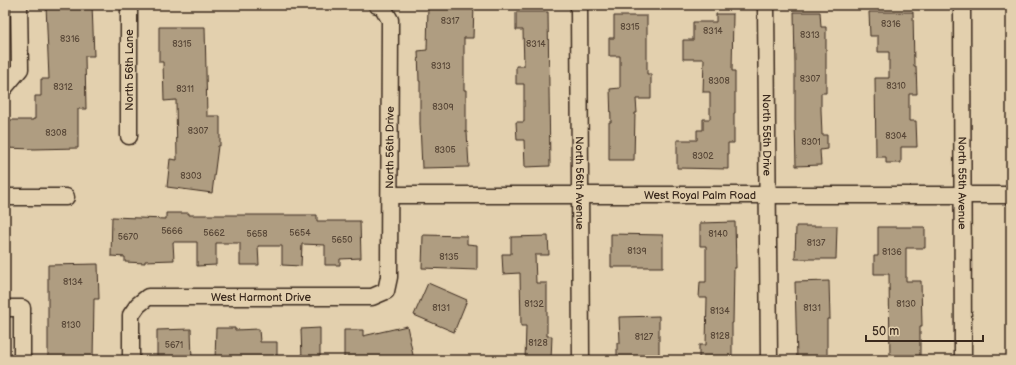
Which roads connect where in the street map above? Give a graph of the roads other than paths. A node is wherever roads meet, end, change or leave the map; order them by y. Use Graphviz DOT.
graph roads {
  1 [pos="19,5"];
  2 [pos="129,5"];
  3 [pos="579,5"];
  4 [pos="766,5"];
  5 [pos="962,5"];
  6 [pos="380,6"];
  7 [pos="5,87"];
  8 [pos="129,136"];
  9 [pos="390,195"];
  10 [pos="580,195"];
  11 [pos="767,195"];
  12 [pos="962,195"];
  13 [pos="1011,195"];
  14 [pos="5,197"];
  15 [pos="66,197"];
  16 [pos="386,291"];
  17 [pos="5,308"];
  18 [pos="22,360"];
  19 [pos="132,360"];
  20 [pos="581,360"];
  21 [pos="768,360"];
  22 [pos="963,360"];
  1 -- 7 [label="street"];
  2 -- 8 [label="street, North 56th Lane"];
  3 -- 10 [label="street, North 56th Avenue"];
  4 -- 11 [label="street, North 55th Drive"];
  5 -- 12 [label="street, North 55th Avenue"];
  6 -- 9 [label="street, North 56th Drive"];
  9 -- 10 [label="street, West Royal Palm Road"];
  9 -- 16 [label="street, North 56th Drive"];
  10 -- 11 [label="street, West Royal Palm Road"];
  10 -- 20 [label="street, North 56th Avenue"];
  11 -- 12 [label="street, West Royal Palm Road"];
  11 -- 21 [label="street, North 55th Drive"];
  12 -- 13 [label="street, West Royal Palm Road"];
  12 -- 22 [label="street, North 55th Avenue"];
  14 -- 15 [label="street"];
  16 -- 19 [label="street, West Harmont Drive"];
  17 -- 18 [label="street"];
}
